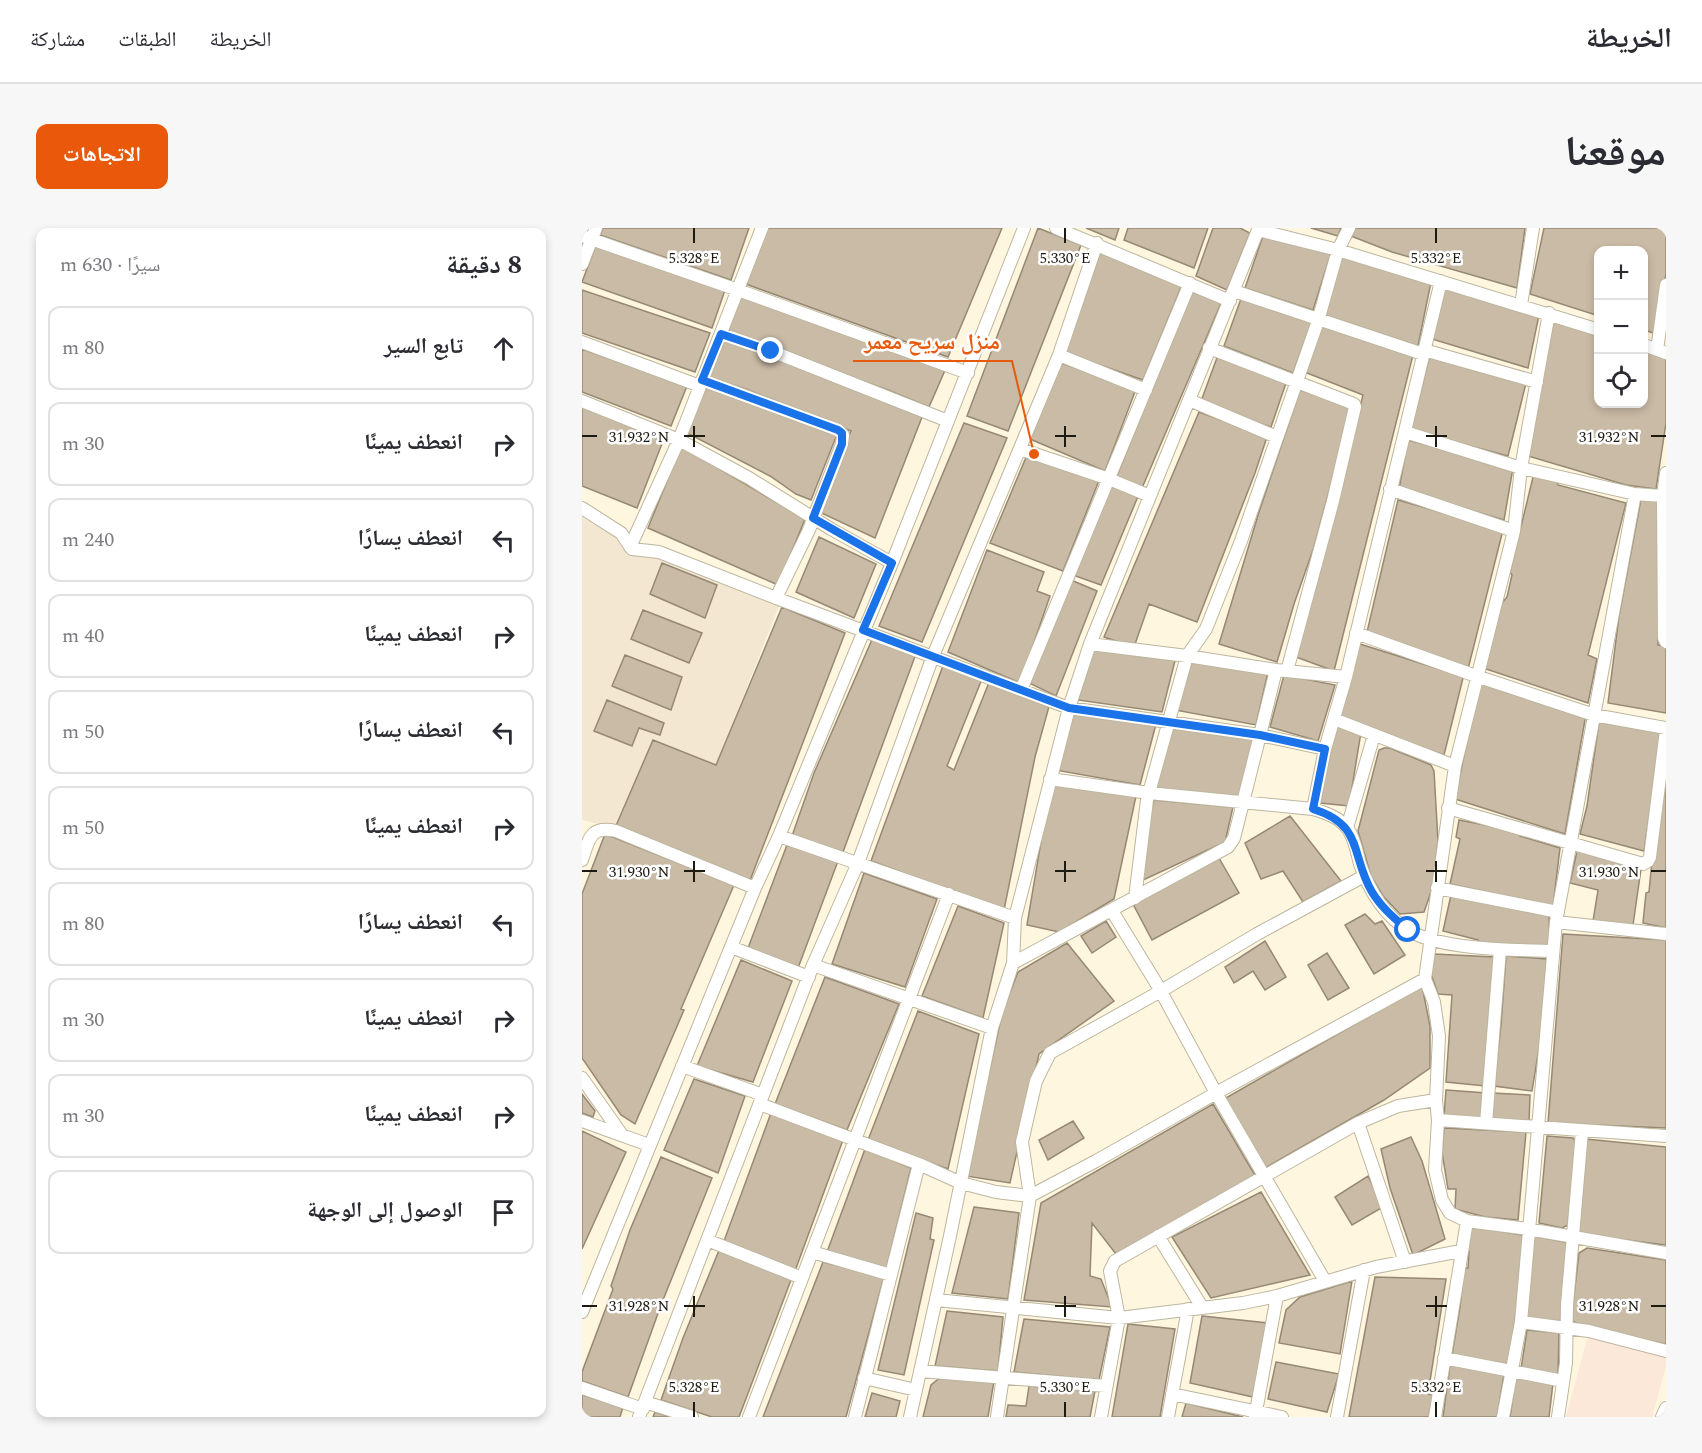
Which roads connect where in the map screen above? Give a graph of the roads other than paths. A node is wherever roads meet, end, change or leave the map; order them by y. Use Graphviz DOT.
graph roads {
  1 [pos="762,228"];
  2 [pos="1024,228"];
  3 [pos="1056,228"];
  4 [pos="1349,228"];
  5 [pos="1533,228"];
  6 [pos="1256,229"];
  7 [pos="590,234"];
  8 [pos="1097,243"];
  9 [pos="1338,250"];
  10 [pos="582,264"];
  11 [pos="1441,282"];
  12 [pos="1190,283"];
  13 [pos="1666,285"];
  14 [pos="738,290"];
  15 [pos="1232,296"];
  16 [pos="1521,305"];
  17 [pos="1549,314"];
  18 [pos="1318,319"];
  19 [pos="1594,328"];
  20 [pos="721,334"];
  21 [pos="582,342"];
  22 [pos="1648,347"];
  23 [pos="1209,348"];
  24 [pos="1424,352"];
  25 [pos="1662,352"];
  26 [pos="1059,355"];
  27 [pos="968,373"];
  28 [pos="1295,381"];
  29 [pos="1537,382"];
  30 [pos="701,383"];
  31 [pos="1146,390"];
  32 [pos="1189,400"];
  33 [pos="582,401"];
  34 [pos="948,421"];
  35 [pos="1405,432"];
  36 [pos="1277,437"];
  37 [pos="679,440"];
  38 [pos="1020,449"];
  39 [pos="1521,468"];
  40 [pos="1666,474"];
  41 [pos="1109,479"];
  42 [pos="1390,489"];
  43 [pos="1635,494"];
  44 [pos="1150,496"];
  45 [pos="1663,496"];
  46 [pos="582,508"];
  47 [pos="813,518"];
  48 [pos="1514,531"];
  49 [pos="630,547"];
  50 [pos="892,563"];
  51 [pos="776,598"];
  52 [pos="863,630"];
  53 [pos="1356,633"];
  54 [pos="1666,642"];
  55 [pos="1090,644"];
  56 [pos="933,656"];
  57 [pos="1187,656"];
  58 [pos="1281,670"];
  59 [pos="1476,676"];
  60 [pos="1346,677"];
  61 [pos="1021,690"];
  62 [pos="1069,708"];
  63 [pos="1594,715"];
  64 [pos="1334,719"];
  65 [pos="1168,722"];
  66 [pos="1666,729"];
  67 [pos="1260,735"];
  68 [pos="1374,735"];
  69 [pos="1325,749"];
  70 [pos="1455,766"];
  71 [pos="1050,779"];
  72 [pos="1149,793"];
  73 [pos="1244,804"];
  74 [pos="1448,808"];
  75 [pos="1313,809"];
  76 [pos="1347,828"];
  77 [pos="779,836"];
  78 [pos="1570,842"];
  79 [pos="582,860"];
  80 [pos="858,863"];
  81 [pos="1364,876"];
  82 [pos="755,888"];
  83 [pos="1437,888"];
  84 [pos="949,894"];
  85 [pos="1135,898"];
  86 [pos="1112,911"];
  87 [pos="1557,917"];
  88 [pos="1015,918"];
  89 [pos="1666,934"];
  90 [pos="1430,940"];
  91 [pos="731,947"];
  92 [pos="1500,950"];
  93 [pos="1553,951"];
  94 [pos="1013,963"];
  95 [pos="813,964"];
  96 [pos="808,977"];
  97 [pos="1425,979"];
  98 [pos="1161,991"];
  99 [pos="909,998"];
  100 [pos="992,1028"];
  101 [pos="682,1066"];
  102 [pos="582,1078"];
  103 [pos="1216,1093"];
  104 [pos="761,1100"];
  105 [pos="1436,1100"];
  106 [pos="1438,1120"];
  107 [pos="582,1121"];
  108 [pos="1358,1124"];
  109 [pos="1486,1124"];
  110 [pos="1538,1128"];
  111 [pos="1582,1131"];
  112 [pos="622,1135"];
  113 [pos="1666,1136"];
  114 [pos="855,1140"];
  115 [pos="649,1145"];
  116 [pos="919,1164"];
  117 [pos="1263,1175"];
  118 [pos="961,1184"];
  119 [pos="1030,1196"];
  120 [pos="1467,1221"];
  121 [pos="1528,1229"];
  122 [pos="1158,1236"];
  123 [pos="1572,1237"];
  124 [pos="707,1240"];
  125 [pos="1461,1251"];
  126 [pos="812,1252"];
  127 [pos="1666,1253"];
  128 [pos="1405,1262"];
  129 [pos="1364,1270"];
  130 [pos="891,1275"];
  131 [pos="802,1278"];
  132 [pos="1325,1281"];
  133 [pos="1277,1296"];
  134 [pos="936,1300"];
  135 [pos="1202,1307"];
  136 [pos="1015,1308"];
  137 [pos="1188,1309"];
  138 [pos="582,1312"];
  139 [pos="1119,1318"];
  140 [pos="1521,1322"];
  141 [pos="1567,1328"];
  142 [pos="1666,1351"];
  143 [pos="1444,1358"];
  144 [pos="920,1371"];
  145 [pos="1511,1372"];
  146 [pos="1004,1377"];
  147 [pos="864,1378"];
  148 [pos="1563,1381"];
  149 [pos="1106,1386"];
  150 [pos="582,1389"];
  151 [pos="916,1390"];
  152 [pos="1172,1394"];
  153 [pos="1666,1408"];
  154 [pos="642,1409"];
  155 [pos="1255,1414"];
  156 [pos="692,1417"];
  157 [pos="749,1417"];
  158 [pos="855,1417"];
  159 [pos="910,1417"];
  160 [pos="997,1417"];
  161 [pos="1101,1417"];
  162 [pos="1168,1417"];
  163 [pos="1282,1417"];
  164 [pos="1337,1417"];
  165 [pos="1435,1417"];
  166 [pos="1503,1417"];
  167 [pos="1558,1417"];
  168 [pos="1662,1417"];
  1 -- 14 [label="street"];
  2 -- 27 [label="street"];
  3 -- 8 [label="street"];
  4 -- 9 [label="street"];
  5 -- 16 [label="street"];
  6 -- 9 [label="street"];
  6 -- 15 [label="street"];
  7 -- 10 [label="street"];
  7 -- 14 [label="street"];
  8 -- 12 [label="street"];
  8 -- 26 [label="street"];
  9 -- 11 [label="street"];
  9 -- 18 [label="street"];
  11 -- 16 [label="street"];
  11 -- 24 [label="street"];
  12 -- 15 [label="street"];
  12 -- 31 [label="street"];
  13 -- 25 [label="street"];
  14 -- 20 [label="street"];
  14 -- 27 [label="street"];
  15 -- 18 [label="street"];
  15 -- 23 [label="street"];
  16 -- 17 [label="street"];
  17 -- 19 [label="street"];
  17 -- 29 [label="street"];
  18 -- 24 [label="street"];
  18 -- 28 [label="street"];
  20 -- 30 [label="street"];
  20 -- 34 [label="street"];
  21 -- 30 [label="street"];
  22 -- 25 [label="street"];
  23 -- 28 [label="street"];
  23 -- 32 [label="street"];
  24 -- 29 [label="street"];
  24 -- 35 [label="street"];
  26 -- 31 [label="street"];
  26 -- 38 [label="street"];
  27 -- 34 [label="street"];
  28 -- 36 [label="street"];
  28 -- 58 [label="street"];
  29 -- 39 [label="street"];
  30 -- 37 [label="street"];
  30 -- 47 [label="street"];
  31 -- 41 [label="street"];
  32 -- 36 [label="street"];
  32 -- 44 [label="street"];
  33 -- 37 [label="street"];
  34 -- 50 [label="street"];
  35 -- 39 [label="street"];
  35 -- 42 [label="street"];
  36 -- 57 [label="street"];
  37 -- 47 [label="street"];
  37 -- 49 [label="street"];
  38 -- 41 [label="street"];
  38 -- 56 [label="street"];
  39 -- 43 [label="street"];
  39 -- 48 [label="street"];
  40 -- 45 [label="street"];
  41 -- 44 [label="street"];
  41 -- 61 [label="street"];
  42 -- 48 [label="street"];
  42 -- 53 [label="street"];
  43 -- 45 [label="street"];
  43 -- 63 [label="street"];
  44 -- 55 [label="street"];
  45 -- 54 [label="street"];
  46 -- 49 [label="street"];
  47 -- 50 [label="street"];
  47 -- 51 [label="street"];
  48 -- 59 [label="street"];
  49 -- 51 [label="street"];
  50 -- 52 [label="street"];
  51 -- 52 [label="street"];
  52 -- 56 [label="street"];
  52 -- 77 [label="street"];
  53 -- 59 [label="street"];
  53 -- 60 [label="street"];
  55 -- 57 [label="street"];
  55 -- 62 [label="street"];
  56 -- 61 [label="street"];
  56 -- 80 [label="street"];
  57 -- 58 [label="street"];
  57 -- 65 [label="street"];
  58 -- 60 [label="street"];
  58 -- 67 [label="street"];
  59 -- 63 [label="street"];
  59 -- 70 [label="street"];
  60 -- 64 [label="street"];
  61 -- 62 [label="street"];
  62 -- 65 [label="street"];
  62 -- 71 [label="street"];
  63 -- 66 [label="street"];
  63 -- 78 [label="street"];
  64 -- 68 [label="street"];
  64 -- 69 [label="street"];
  65 -- 67 [label="street"];
  65 -- 72 [label="street"];
  66 -- 78 [label="street"];
  67 -- 69 [label="street"];
  67 -- 73 [label="street"];
  68 -- 70 [label="street"];
  68 -- 76 [label="street"];
  69 -- 75 [label="street"];
  70 -- 74 [label="street"];
  71 -- 72 [label="street"];
  71 -- 88 [label="street"];
  72 -- 73 [label="street"];
  72 -- 85 [label="street"];
  73 -- 75 [label="street"];
  73 -- 85 [label="street"];
  74 -- 78 [label="street"];
  74 -- 83 [label="street"];
  75 -- 76 [label="street"];
  76 -- 81 [label="street"];
  77 -- 80 [label="street"];
  77 -- 82 [label="street"];
  78 -- 87 [label="street"];
  79 -- 82 [label="street"];
  80 -- 84 [label="street"];
  80 -- 95 [label="street"];
  81 -- 90 [label="street"];
  81 -- 98 [label="street"];
  82 -- 91 [label="street"];
  83 -- 87 [label="street"];
  83 -- 90 [label="street"];
  84 -- 88 [label="street"];
  84 -- 99 [label="street"];
  85 -- 86 [label="street"];
  86 -- 94 [label="street"];
  86 -- 98 [label="street"];
  87 -- 89 [label="street"];
  87 -- 93 [label="street"];
  88 -- 94 [label="street"];
  90 -- 92 [label="street"];
  90 -- 97 [label="street"];
  91 -- 96 [label="street"];
  91 -- 101 [label="street"];
  92 -- 93 [label="street"];
  92 -- 109 [label="street"];
  93 -- 110 [label="street"];
  94 -- 100 [label="street"];
  95 -- 96 [label="street"];
  95 -- 99 [label="street"];
  96 -- 104 [label="street"];
  97 -- 103 [label="street"];
  97 -- 105 [label="street"];
  98 -- 103 [label="street"];
  98 -- 119 [label="street"];
  99 -- 100 [label="street"];
  99 -- 114 [label="street"];
  100 -- 118 [label="street"];
  101 -- 104 [label="street"];
  101 -- 115 [label="street"];
  102 -- 112 [label="street"];
  103 -- 117 [label="street"];
  103 -- 119 [label="street"];
  104 -- 114 [label="street"];
  104 -- 124 [label="street"];
  105 -- 106 [label="street"];
  105 -- 108 [label="street"];
  106 -- 109 [label="street"];
  106 -- 120 [label="street"];
  107 -- 112 [label="street"];
  108 -- 117 [label="street"];
  108 -- 128 [label="street"];
  109 -- 110 [label="street"];
  110 -- 111 [label="street"];
  110 -- 121 [label="street"];
  111 -- 113 [label="street"];
  111 -- 123 [label="street"];
  112 -- 115 [label="street"];
  114 -- 116 [label="street"];
  114 -- 126 [label="street"];
  115 -- 138 [label="street"];
  116 -- 118 [label="street"];
  116 -- 130 [label="street"];
  117 -- 122 [label="street"];
  117 -- 132 [label="street"];
  118 -- 119 [label="street"];
  118 -- 134 [label="street"];
  119 -- 136 [label="street"];
  120 -- 121 [label="street"];
  120 -- 125 [label="street"];
  121 -- 123 [label="street"];
  121 -- 140 [label="street"];
  122 -- 135 [label="street"];
  122 -- 139 [label="street"];
  123 -- 127 [label="street"];
  123 -- 141 [label="street"];
  124 -- 131 [label="street"];
  124 -- 154 [label="street"];
  125 -- 128 [label="street"];
  125 -- 143 [label="street"];
  126 -- 130 [label="street"];
  126 -- 131 [label="street"];
  128 -- 129 [label="street"];
  129 -- 132 [label="street"];
  129 -- 164 [label="street"];
  130 -- 147 [label="street"];
  131 -- 157 [label="street"];
  132 -- 133 [label="street"];
  133 -- 135 [label="street"];
  133 -- 155 [label="street"];
  134 -- 136 [label="street"];
  134 -- 144 [label="street"];
  135 -- 137 [label="street"];
  136 -- 139 [label="street"];
  136 -- 146 [label="street"];
  137 -- 139 [label="street"];
  137 -- 152 [label="street"];
  139 -- 149 [label="street"];
  140 -- 141 [label="street"];
  140 -- 145 [label="street"];
  141 -- 142 [label="street"];
  141 -- 148 [label="street"];
  143 -- 145 [label="street"];
  143 -- 165 [label="street"];
  144 -- 146 [label="street"];
  144 -- 151 [label="street"];
  145 -- 148 [label="street"];
  145 -- 166 [label="street"];
  146 -- 149 [label="street"];
  146 -- 160 [label="street"];
  147 -- 151 [label="street"];
  147 -- 158 [label="street"];
  148 -- 167 [label="street"];
  149 -- 161 [label="street"];
  150 -- 154 [label="street"];
  151 -- 159 [label="street"];
  152 -- 155 [label="street"];
  152 -- 162 [label="street"];
  153 -- 168 [label="street"];
  154 -- 156 [label="street"];
  155 -- 163 [label="street"];
}
